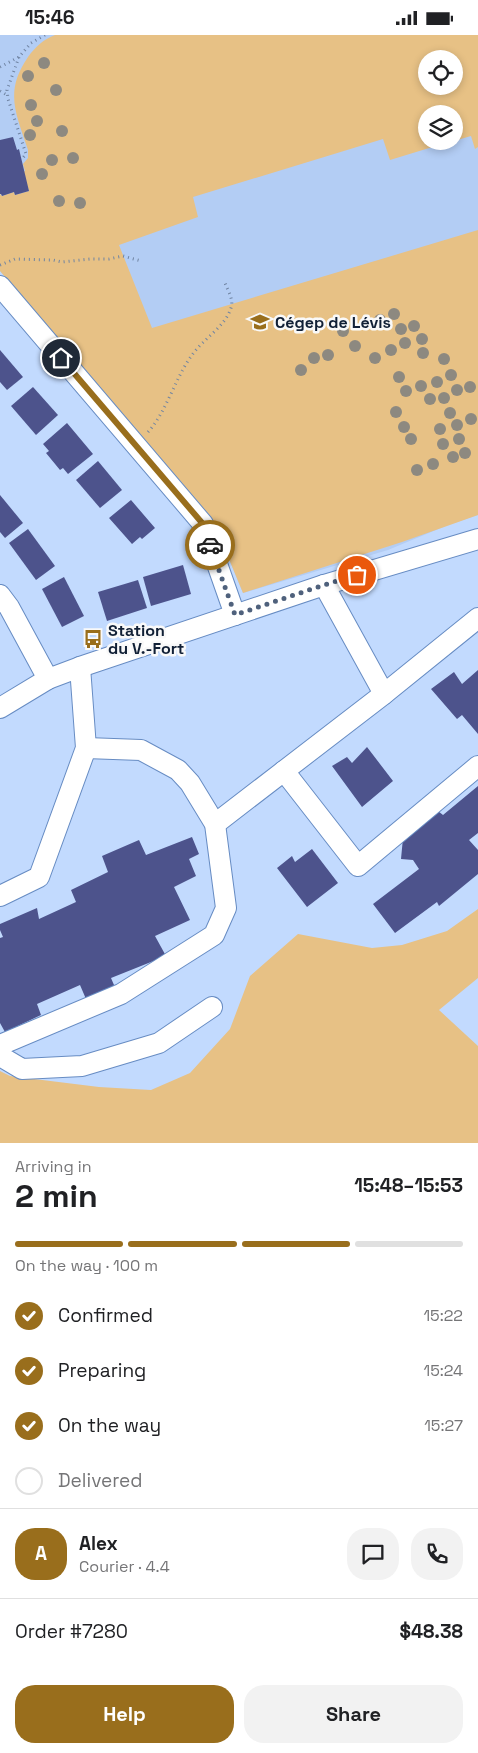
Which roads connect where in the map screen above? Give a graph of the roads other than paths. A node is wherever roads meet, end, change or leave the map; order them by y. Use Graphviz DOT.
graph roads {
  1 [pos="0,286"];
  2 [pos="478,539"];
  3 [pos="324,585"];
  4 [pos="0,595"];
  5 [pos="235,615"];
  6 [pos="478,618"];
  7 [pos="80,667"];
  8 [pos="48,679"];
  9 [pos="384,694"];
  10 [pos="0,708"];
  11 [pos="86,748"];
  12 [pos="478,766"];
  13 [pos="284,771"];
  14 [pos="215,824"];
  15 [pos="0,896"];
  16 [pos="212,1007"];
  17 [pos="0,1045"];
  18 [pos="0,1055"];
  1 -- 5 [label="street"];
  2 -- 3 [label="street"];
  3 -- 5 [label="street"];
  3 -- 9 [label="street"];
  4 -- 8 [label="street"];
  5 -- 7 [label="street"];
  6 -- 9 [label="street"];
  7 -- 8 [label="street"];
  7 -- 11 [label="street"];
  8 -- 10 [label="street"];
  9 -- 13 [label="street"];
  11 -- 14 [label="street"];
  11 -- 15 [label="street"];
  12 -- 13 [label="street"];
  13 -- 14 [label="street"];
  14 -- 17 [label="street"];
  16 -- 18 [label="street"];
}
